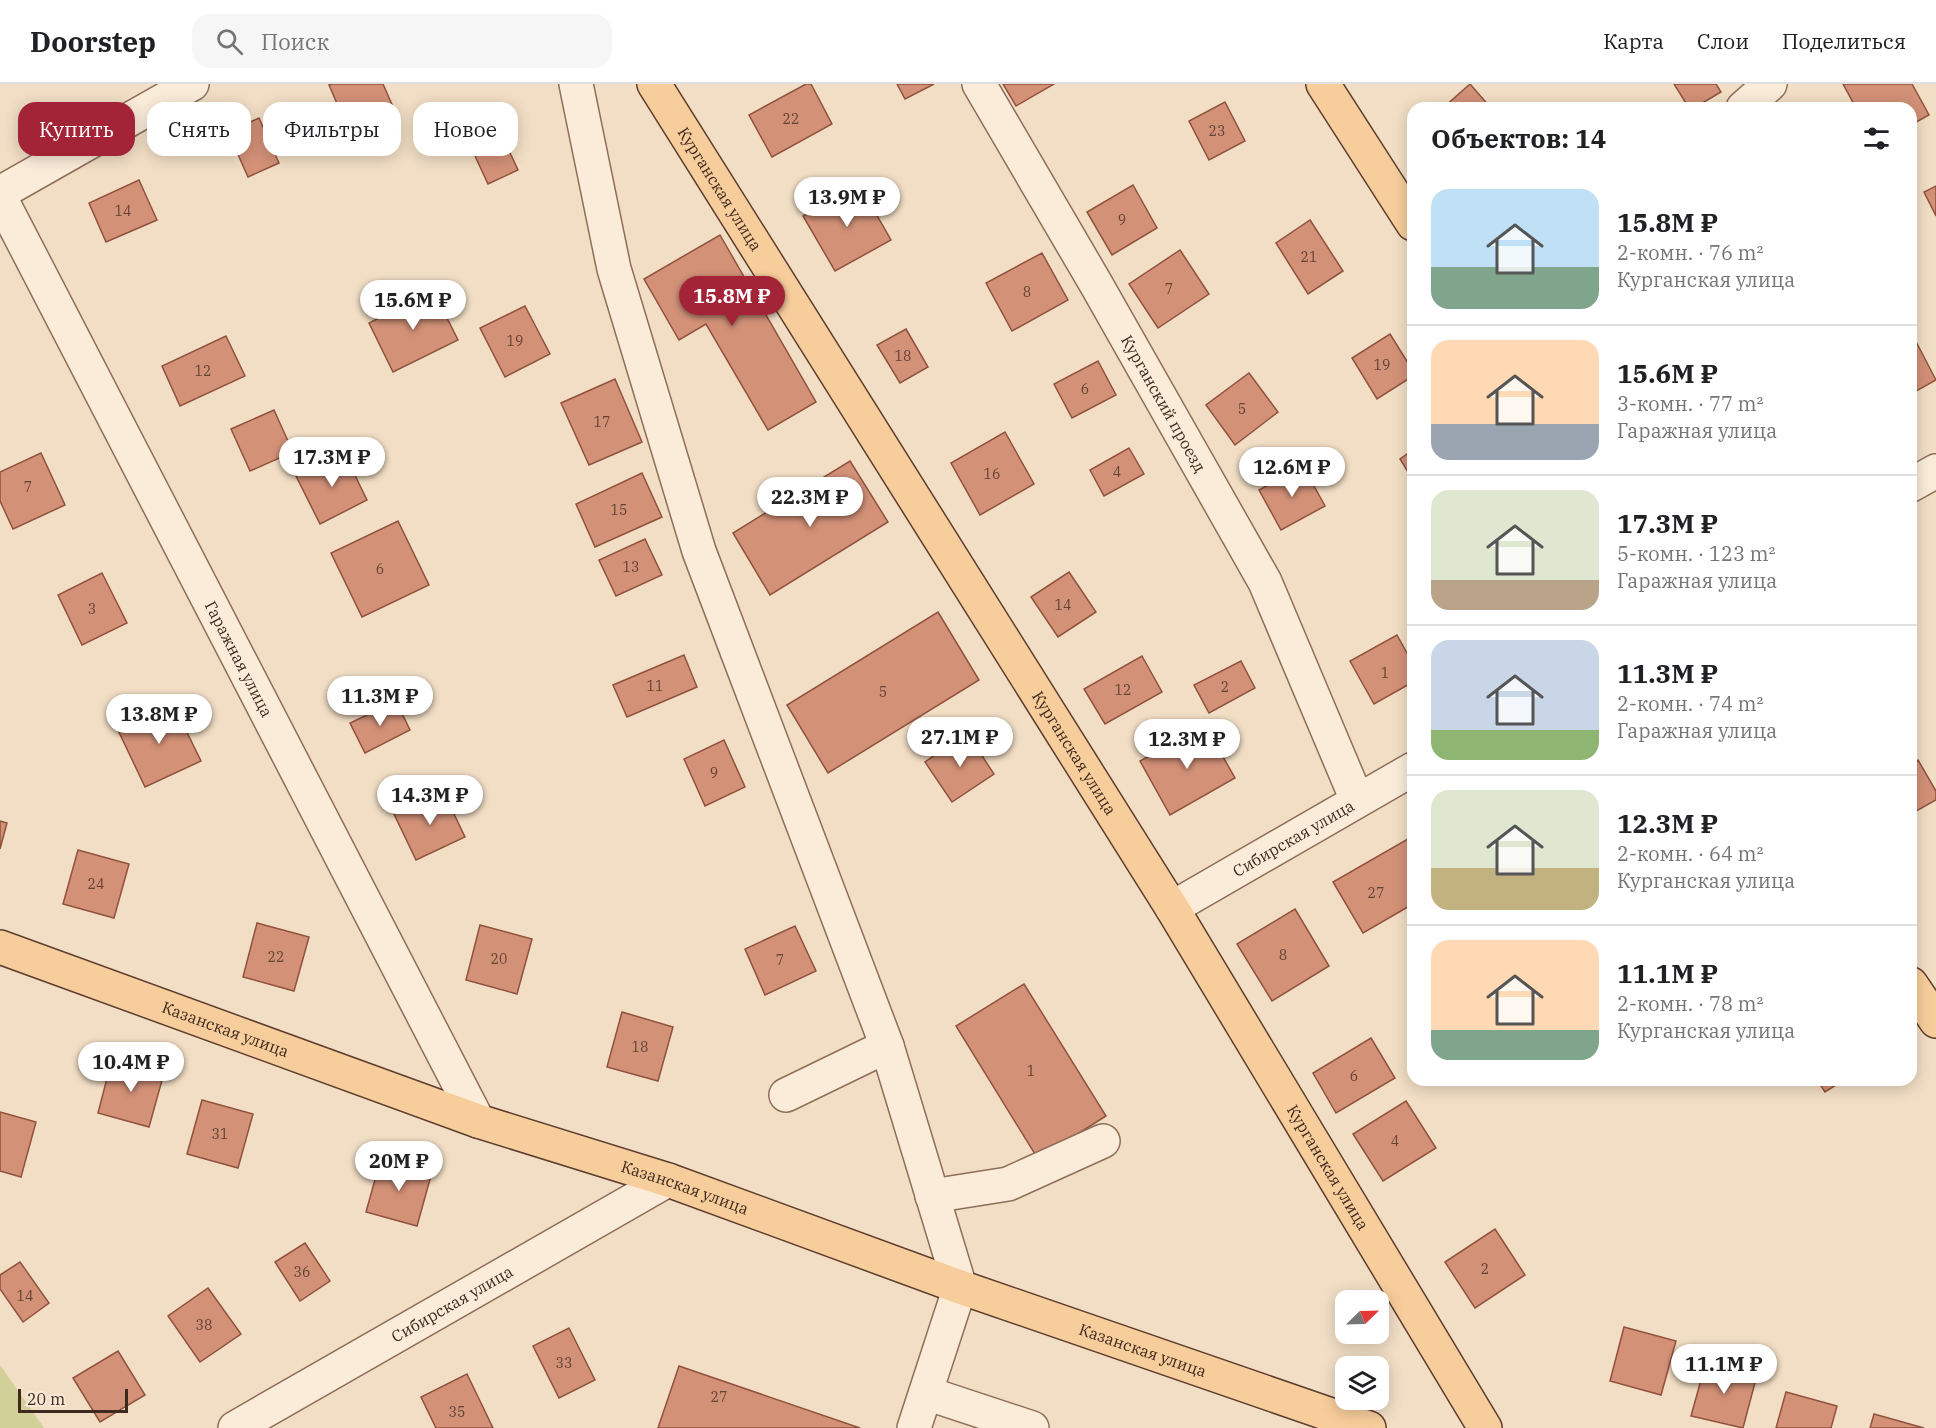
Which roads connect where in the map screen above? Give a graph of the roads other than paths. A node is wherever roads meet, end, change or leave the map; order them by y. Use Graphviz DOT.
graph roads {
  1 [pos="192,84"];
  2 [pos="576,84"];
  3 [pos="654,84"];
  4 [pos="979,84"];
  5 [pos="1323,84"];
  6 [pos="1770,84"];
  7 [pos="1750,102"];
  8 [pos="0,195"];
  9 [pos="1407,215"];
  10 [pos="1936,471"];
  11 [pos="1917,482"];
  12 [pos="1407,772"];
  13 [pos="1357,801"];
  14 [pos="1172,908"];
  15 [pos="0,947"];
  16 [pos="1917,993"];
  17 [pos="1936,1022"];
  18 [pos="887,1046"];
  19 [pos="786,1095"];
  20 [pos="478,1121"];
  21 [pos="1103,1141"];
  22 [pos="669,1180"];
  23 [pos="932,1196"];
  24 [pos="960,1287"];
  25 [pos="926,1393"];
  26 [pos="235,1428"];
  27 [pos="914,1428"];
  28 [pos="1032,1428"];
  29 [pos="1370,1428"];
  30 [pos="1485,1428"];
  1 -- 8 [label="street"];
  2 -- 18 [label="street"];
  3 -- 14 [label="main road, Курганская улица"];
  4 -- 13 [label="street, Курганский проезд"];
  5 -- 9 [label="main road"];
  6 -- 7 [label="street"];
  8 -- 20 [label="street, Гаражная улица"];
  10 -- 11 [label="street"];
  12 -- 13 [label="street, Сибирская улица"];
  13 -- 14 [label="street, Сибирская улица"];
  14 -- 30 [label="main road, Курганская улица"];
  15 -- 20 [label="main road, Казанская улица"];
  16 -- 17 [label="main road"];
  18 -- 19 [label="street"];
  18 -- 23 [label="street"];
  20 -- 22 [label="main road, Казанская улица"];
  21 -- 23 [label="street"];
  22 -- 24 [label="main road, Казанская улица"];
  22 -- 26 [label="street, Сибирская улица"];
  23 -- 24 [label="street"];
  24 -- 25 [label="street"];
  24 -- 29 [label="main road, Казанская улица"];
  25 -- 27 [label="street"];
  25 -- 28 [label="street"];
}
